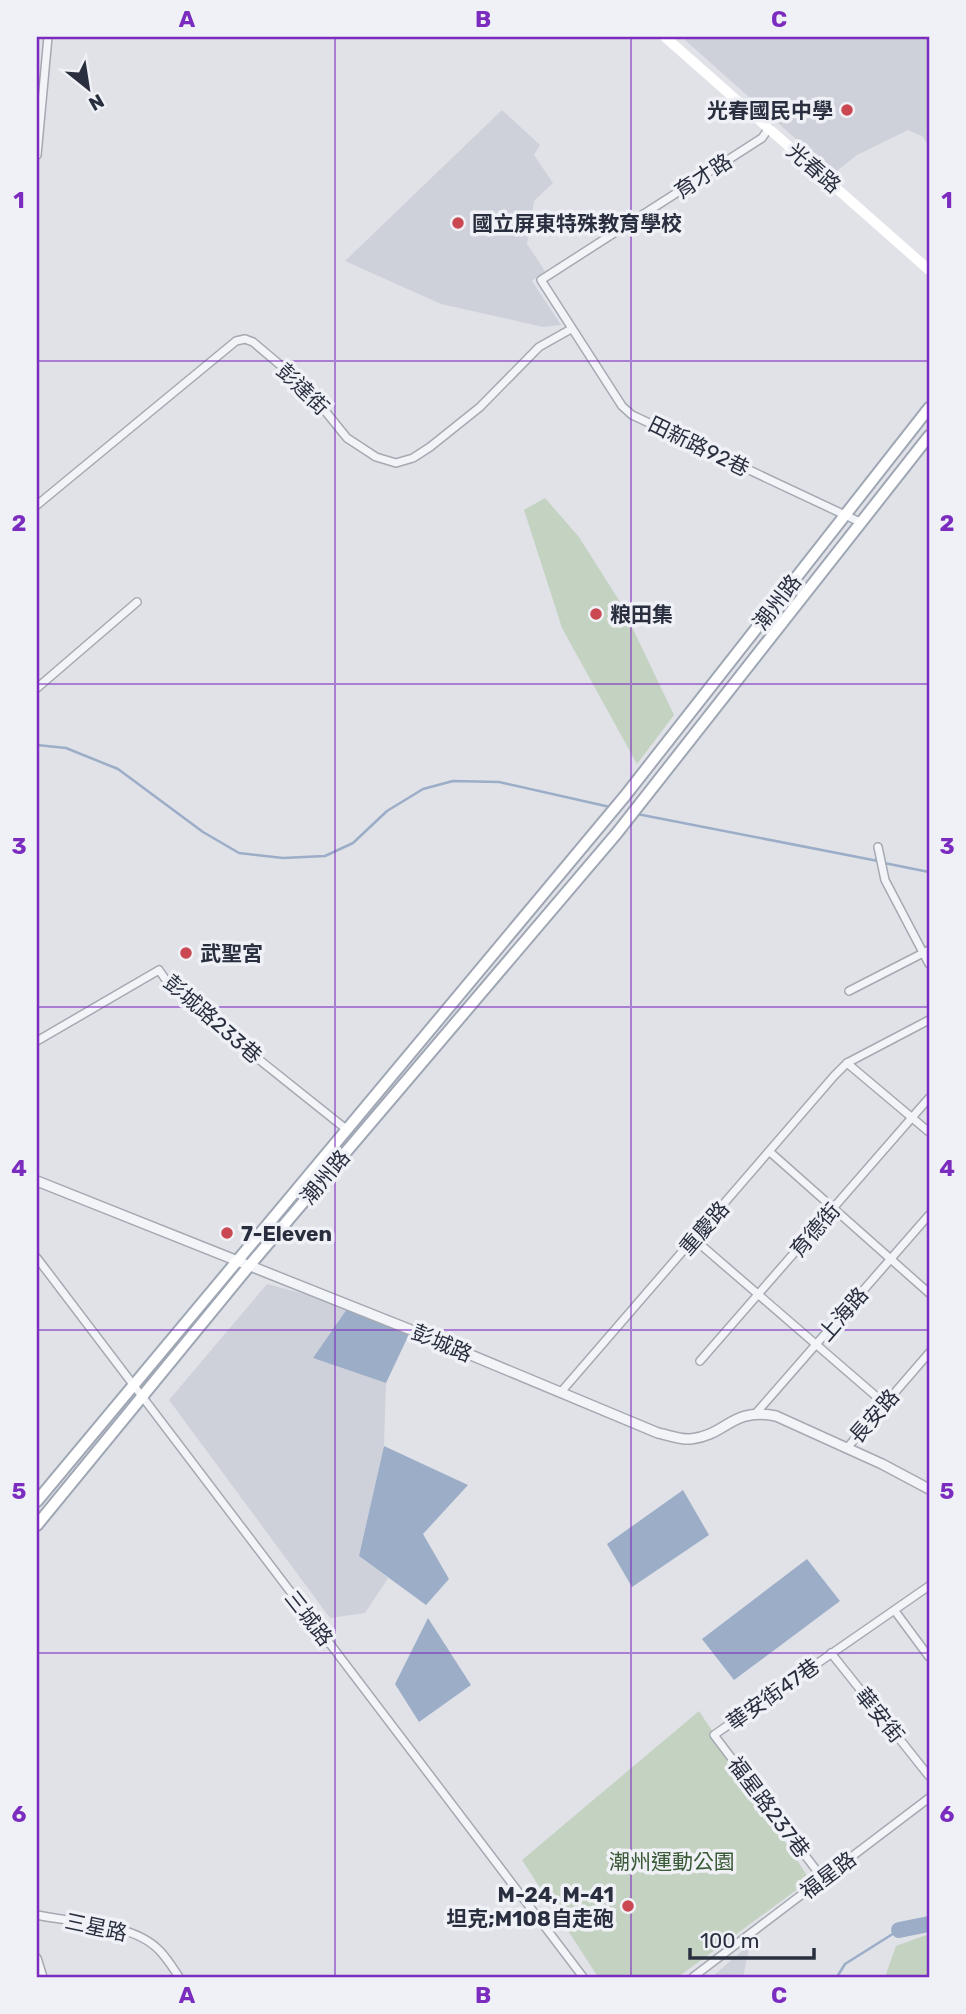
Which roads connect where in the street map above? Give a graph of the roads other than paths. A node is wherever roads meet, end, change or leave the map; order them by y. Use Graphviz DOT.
graph roads {
  1 [pos="48,37"];
  2 [pos="668,37"];
  3 [pos="769,128"];
  4 [pos="37,155"];
  5 [pos="929,270"];
  6 [pos="571,329"];
  7 [pos="929,408"];
  8 [pos="929,436"];
  9 [pos="37,505"];
  10 [pos="846,516"];
  11 [pos="863,523"];
  12 [pos="137,602"];
  13 [pos="37,688"];
  14 [pos="878,847"];
  15 [pos="926,952"];
  16 [pos="929,964"];
  17 [pos="849,991"];
  18 [pos="929,1020"];
  19 [pos="37,1041"];
  20 [pos="847,1063"];
  21 [pos="929,1098"];
  22 [pos="913,1117"];
  23 [pos="346,1129"];
  24 [pos="929,1132"];
  25 [pos="770,1152"];
  26 [pos="37,1181"];
  27 [pos="834,1207"];
  28 [pos="929,1215"];
  29 [pos="694,1239"];
  30 [pos="37,1258"];
  31 [pos="891,1259"];
  32 [pos="237,1261"];
  33 [pos="249,1266"];
  34 [pos="929,1293"];
  35 [pos="759,1294"];
  36 [pos="816,1344"];
  37 [pos="929,1353"];
  38 [pos="700,1361"];
  39 [pos="133,1387"];
  40 [pos="561,1392"];
  41 [pos="141,1398"];
  42 [pos="885,1404"];
  43 [pos="757,1412"];
  44 [pos="847,1448"];
  45 [pos="929,1489"];
  46 [pos="37,1502"];
  47 [pos="37,1525"];
  48 [pos="929,1586"];
  49 [pos="895,1611"];
  50 [pos="831,1653"];
  51 [pos="929,1657"];
  52 [pos="714,1735"];
  53 [pos="929,1776"];
  54 [pos="929,1798"];
  55 [pos="823,1879"];
  56 [pos="37,1915"];
  57 [pos="37,1958"];
  58 [pos="43,1977"];
  59 [pos="179,1977"];
  60 [pos="583,1977"];
  61 [pos="693,1977"];
  1 -- 4 [label="street"];
  2 -- 3 [label="main road, 光春路"];
  3 -- 5 [label="main road, 光春路"];
  3 -- 6 [label="street, 育才路"];
  6 -- 9 [label="street, 彭達街"];
  6 -- 10 [label="street, 田新路92巷"];
  7 -- 10 [label="main road, 潮州路"];
  8 -- 11 [label="main road, 潮州路"];
  10 -- 11 [label="street, 田新路92巷"];
  10 -- 23 [label="main road, 潮州路"];
  11 -- 33 [label="main road, 潮州路"];
  12 -- 13 [label="street"];
  14 -- 15 [label="street"];
  15 -- 16 [label="street"];
  15 -- 17 [label="street"];
  18 -- 20 [label="street"];
  19 -- 23 [label="street, 彭城路233巷"];
  20 -- 22 [label="street"];
  20 -- 25 [label="street, 重慶路"];
  21 -- 22 [label="street, 育德街"];
  22 -- 24 [label="street"];
  22 -- 27 [label="street, 育德街"];
  23 -- 32 [label="main road, 潮州路"];
  25 -- 27 [label="street"];
  25 -- 29 [label="street, 重慶路"];
  26 -- 32 [label="street, 彭城路"];
  27 -- 31 [label="street"];
  27 -- 35 [label="street, 育德街"];
  28 -- 31 [label="street, 上海路"];
  29 -- 35 [label="street"];
  29 -- 40 [label="street, 重慶路"];
  30 -- 39 [label="street, 三城路"];
  31 -- 34 [label="street"];
  31 -- 36 [label="street, 上海路"];
  32 -- 33 [label="street, 彭城路"];
  32 -- 39 [label="main road, 潮州路"];
  33 -- 40 [label="street, 彭城路"];
  33 -- 41 [label="main road, 潮州路"];
  35 -- 36 [label="street"];
  35 -- 38 [label="street, 育德街"];
  36 -- 42 [label="street"];
  36 -- 43 [label="street, 上海路"];
  37 -- 42 [label="street, 長安路"];
  39 -- 41 [label="street, 三城路"];
  39 -- 46 [label="main road, 潮州路"];
  40 -- 43 [label="street, 彭城路"];
  41 -- 47 [label="main road, 潮州路"];
  41 -- 60 [label="street, 三城路"];
  42 -- 44 [label="street, 長安路"];
  43 -- 44 [label="street"];
  44 -- 45 [label="street"];
  48 -- 49 [label="street, 華安街47巷"];
  49 -- 50 [label="street, 華安街47巷"];
  49 -- 51 [label="street"];
  50 -- 52 [label="street, 華安街47巷"];
  50 -- 53 [label="street, 華安街"];
  52 -- 55 [label="street, 福星路237巷"];
  54 -- 55 [label="street, 福星路"];
  55 -- 61 [label="street, 福星路"];
  56 -- 59 [label="street, 三星路"];
  57 -- 58 [label="street"];
}
